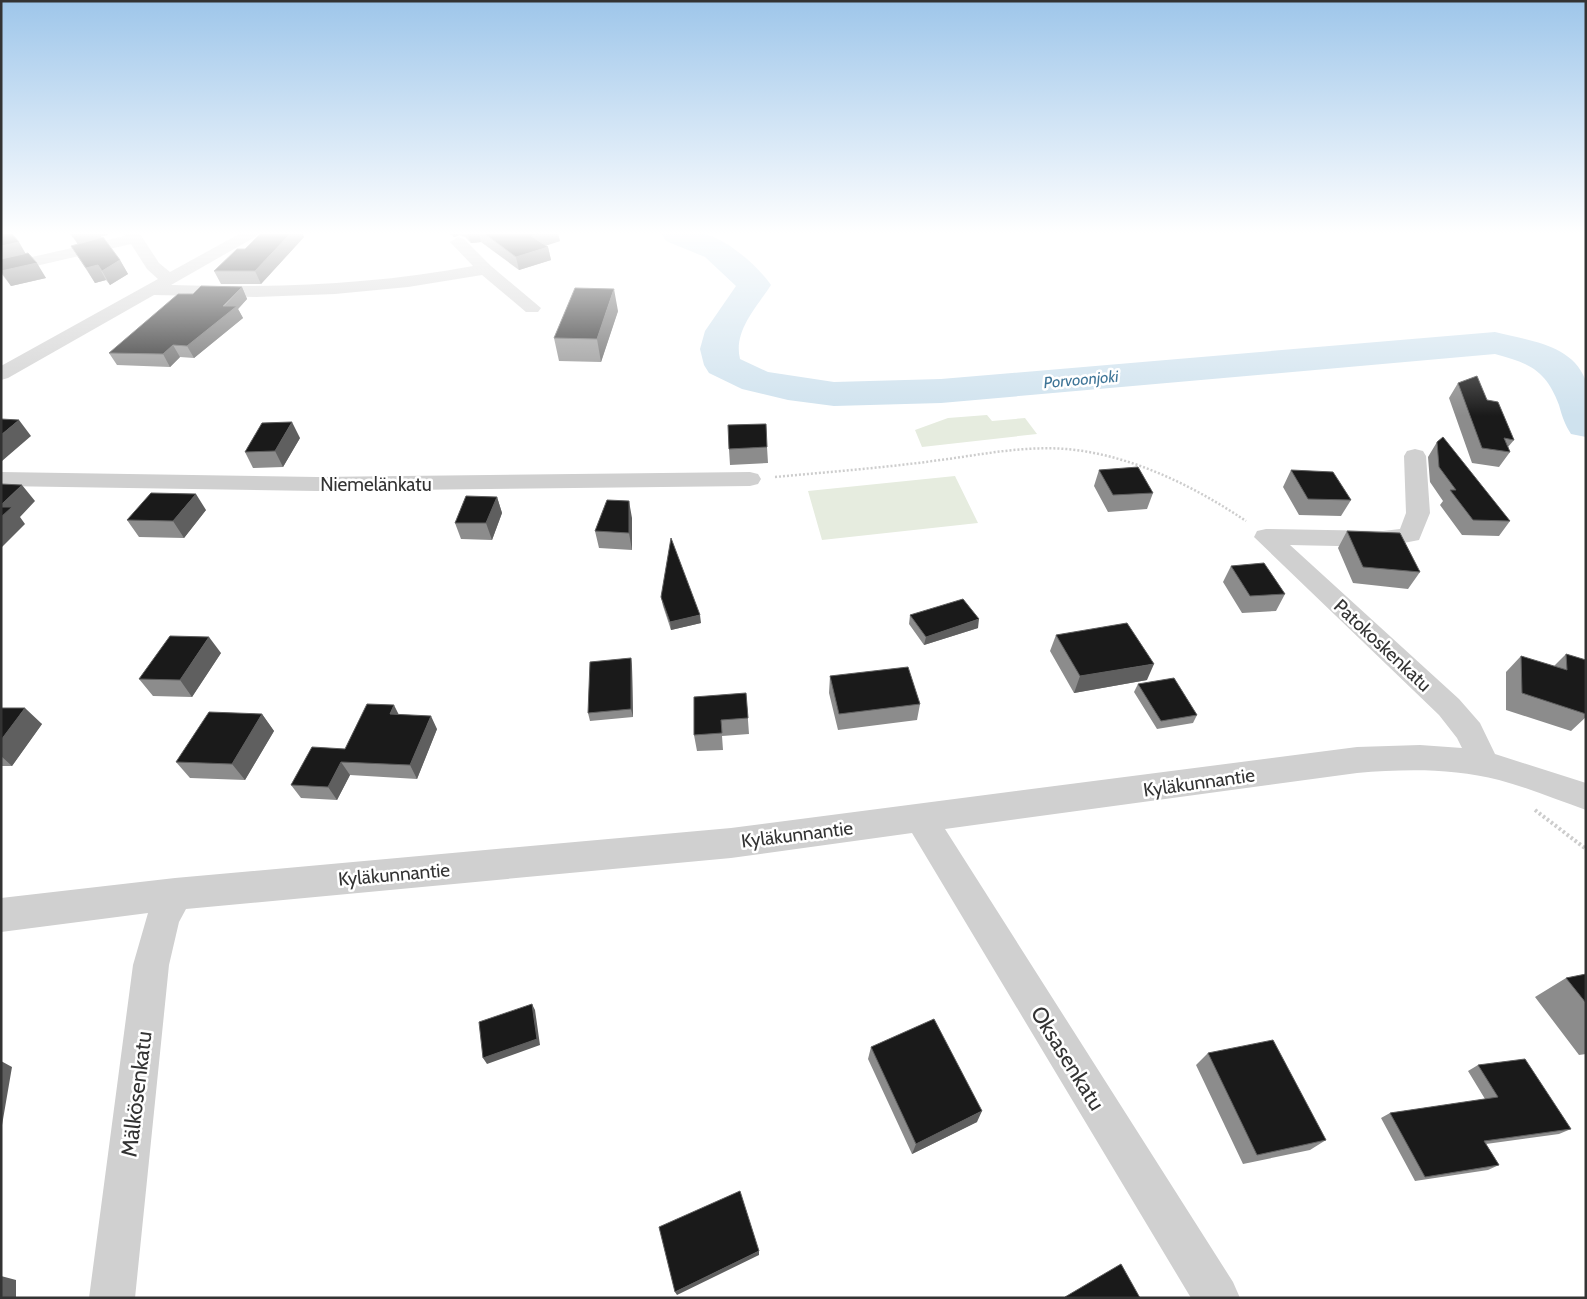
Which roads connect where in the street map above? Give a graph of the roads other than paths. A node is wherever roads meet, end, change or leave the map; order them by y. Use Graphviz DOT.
graph roads {
  1 [pos="143,295"];
  2 [pos="517,295"];
  3 [pos="532,308"];
  4 [pos="1,374"];
  5 [pos="1415,456"];
  6 [pos="1,479"];
  7 [pos="750,479"];
  8 [pos="1485,764"];
  9 [pos="1586,797"];
  10 [pos="920,818"];
  11 [pos="176,894"];
  12 [pos="1,915"];
  13 [pos="112,1298"];
  14 [pos="1217,1298"];
  1 -- 4 [label="street"];
  2 -- 3 [label="street"];
  5 -- 8 [label="street, Patokoskenkatu"];
  6 -- 7 [label="street, Niemelänkatu"];
  8 -- 9 [label="street, Kyläkunnantie"];
  8 -- 10 [label="street, Kyläkunnantie"];
  10 -- 11 [label="street, Kyläkunnantie"];
  10 -- 14 [label="street, Oksasenkatu"];
  11 -- 12 [label="street, Kyläkunnantie"];
  11 -- 13 [label="street, Mälkösenkatu"];
}
